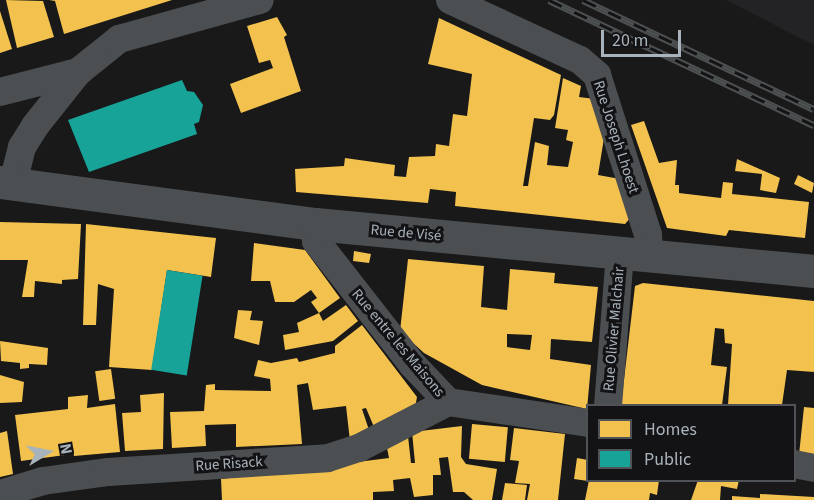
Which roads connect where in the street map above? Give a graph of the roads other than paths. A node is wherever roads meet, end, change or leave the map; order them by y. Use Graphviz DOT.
graph roads {
  1 [pos="260,0"];
  2 [pos="450,0"];
  3 [pos="78,72"];
  4 [pos="0,92"];
  5 [pos="6,182"];
  6 [pos="315,224"];
  7 [pos="634,254"];
  8 [pos="814,271"];
  9 [pos="448,402"];
  10 [pos="608,404"];
  11 [pos="586,423"];
  12 [pos="796,464"];
  13 [pos="814,468"];
  14 [pos="0,494"];
  1 -- 3 [label="street"];
  2 -- 7 [label="street, Rue Joseph Lhoest"];
  3 -- 4 [label="street"];
  3 -- 5 [label="street"];
  5 -- 6 [label="street, Rue de Visé"];
  6 -- 7 [label="street, Rue de Visé"];
  6 -- 9 [label="street, Rue entre les Maisons"];
  7 -- 8 [label="street, Rue de Visé"];
  7 -- 10 [label="street, Rue Olivier Malchair"];
  9 -- 11 [label="street, Rue entre les Maisons"];
  9 -- 14 [label="street, Rue Risack"];
  12 -- 13 [label="street"];
}
